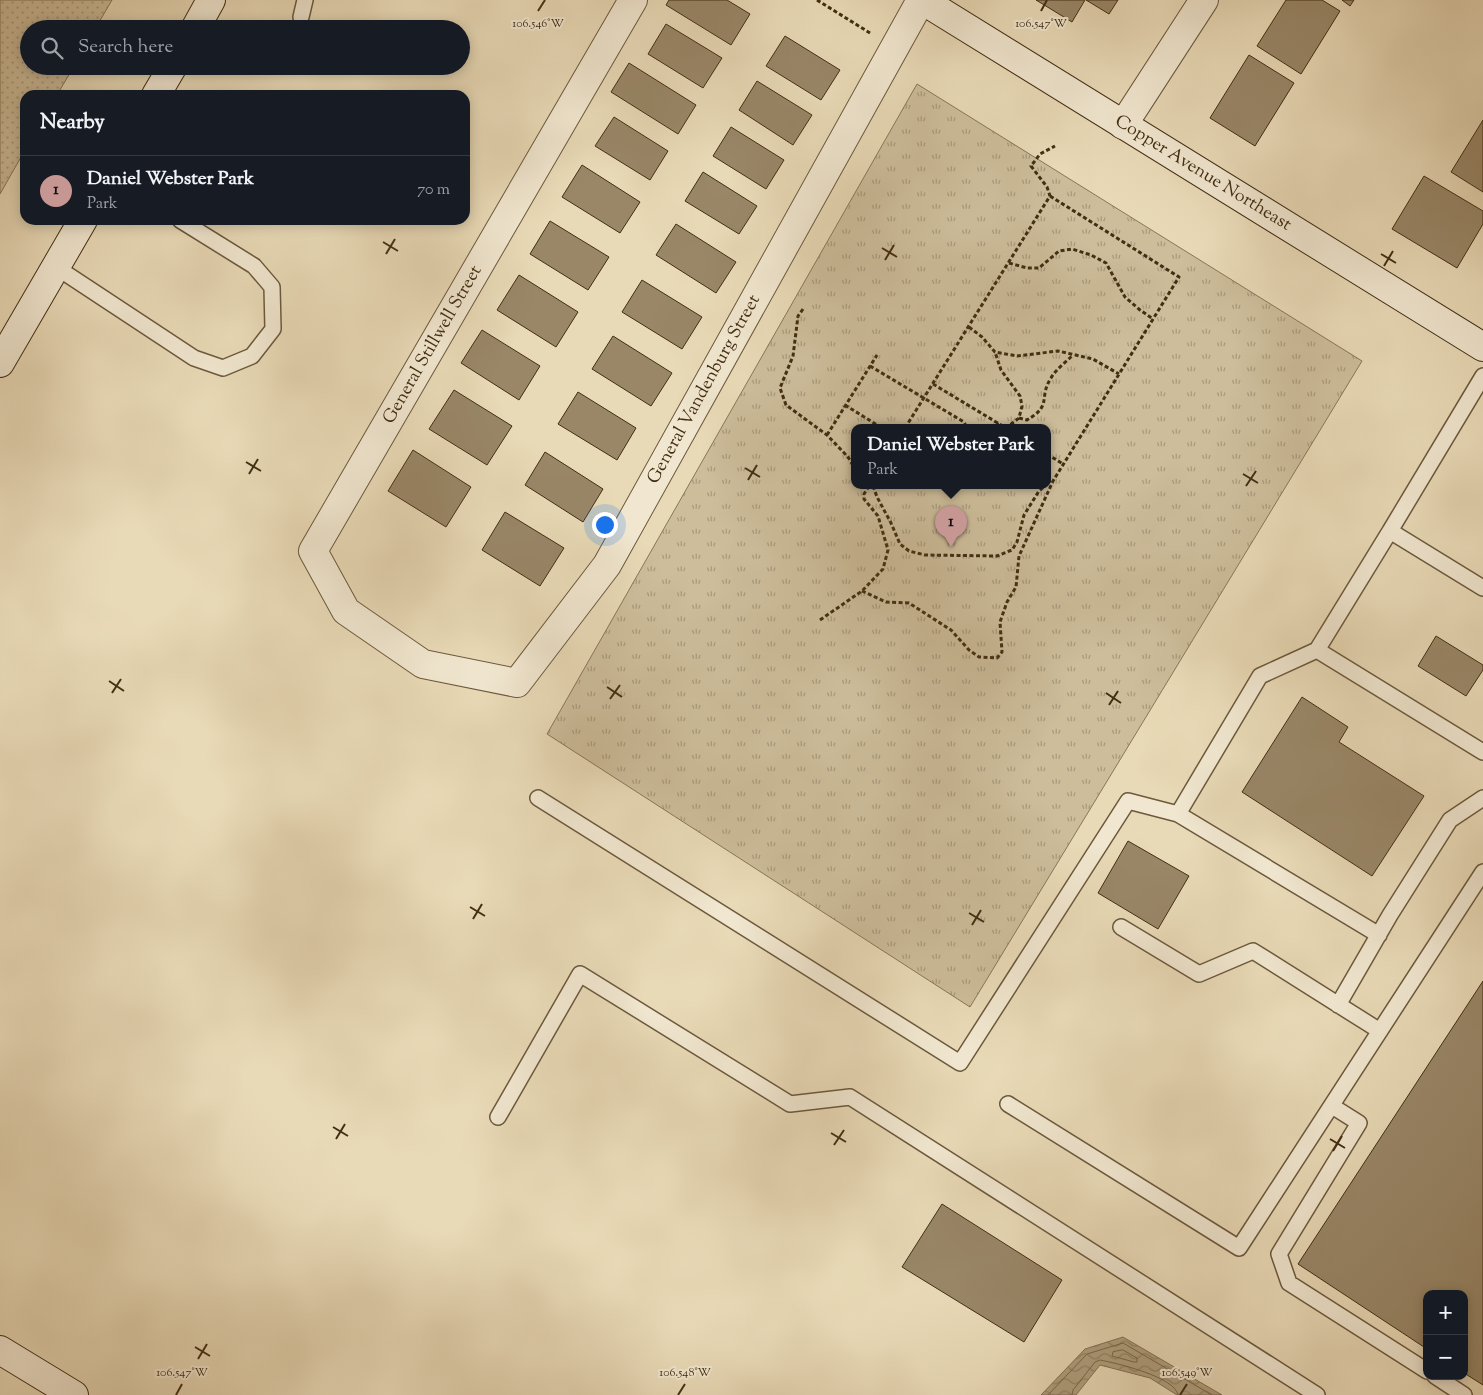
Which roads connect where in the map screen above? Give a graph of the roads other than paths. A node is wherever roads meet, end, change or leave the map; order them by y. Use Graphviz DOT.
graph roads {
  1 [pos="211,0"];
  2 [pos="305,0"];
  3 [pos="633,0"];
  4 [pos="921,0"];
  5 [pos="1204,0"];
  6 [pos="301,17"];
  7 [pos="199,20"];
  8 [pos="168,75"];
  9 [pos="159,90"];
  10 [pos="1123,125"];
  11 [pos="80,225"];
  12 [pos="188,225"];
  13 [pos="56,266"];
  14 [pos="1483,347"];
  15 [pos="0,363"];
  16 [pos="1483,376"];
  17 [pos="1390,531"];
  18 [pos="1483,588"];
  19 [pos="1317,650"];
  20 [pos="423,664"];
  21 [pos="1483,752"];
  22 [pos="538,798"];
  23 [pos="1483,798"];
  24 [pos="1178,814"];
  25 [pos="1483,872"];
  26 [pos="1121,927"];
  27 [pos="1379,935"];
  28 [pos="1338,1005"];
  29 [pos="1380,1031"];
  30 [pos="1008,1104"];
  31 [pos="1332,1106"];
  32 [pos="498,1117"];
  33 [pos="0,1350"];
  34 [pos="1423,1368"];
  35 [pos="1440,1380"];
  36 [pos="74,1395"];
  37 [pos="1317,1395"];
  38 [pos="1464,1395"];
  1 -- 7 [label="street"];
  2 -- 6 [label="lane"];
  3 -- 20 [label="street, General Stillwell Street"];
  4 -- 10 [label="street, Copper Avenue Northeast"];
  4 -- 20 [label="street, General Vandenburg Street"];
  5 -- 10 [label="street"];
  8 -- 9 [label="street"];
  10 -- 14 [label="street, Copper Avenue Northeast"];
  11 -- 13 [label="street"];
  12 -- 13 [label="lane"];
  13 -- 15 [label="street"];
  16 -- 17 [label="lane"];
  17 -- 18 [label="lane"];
  17 -- 19 [label="lane"];
  19 -- 21 [label="lane"];
  19 -- 24 [label="lane"];
  22 -- 24 [label="lane"];
  23 -- 27 [label="lane"];
  24 -- 27 [label="lane"];
  25 -- 29 [label="lane"];
  26 -- 28 [label="lane"];
  27 -- 28 [label="lane"];
  28 -- 29 [label="lane"];
  29 -- 31 [label="lane"];
  30 -- 31 [label="lane"];
  31 -- 34 [label="lane"];
  32 -- 37 [label="lane"];
  33 -- 36 [label="street"];
  35 -- 38 [label="lane"];
}
